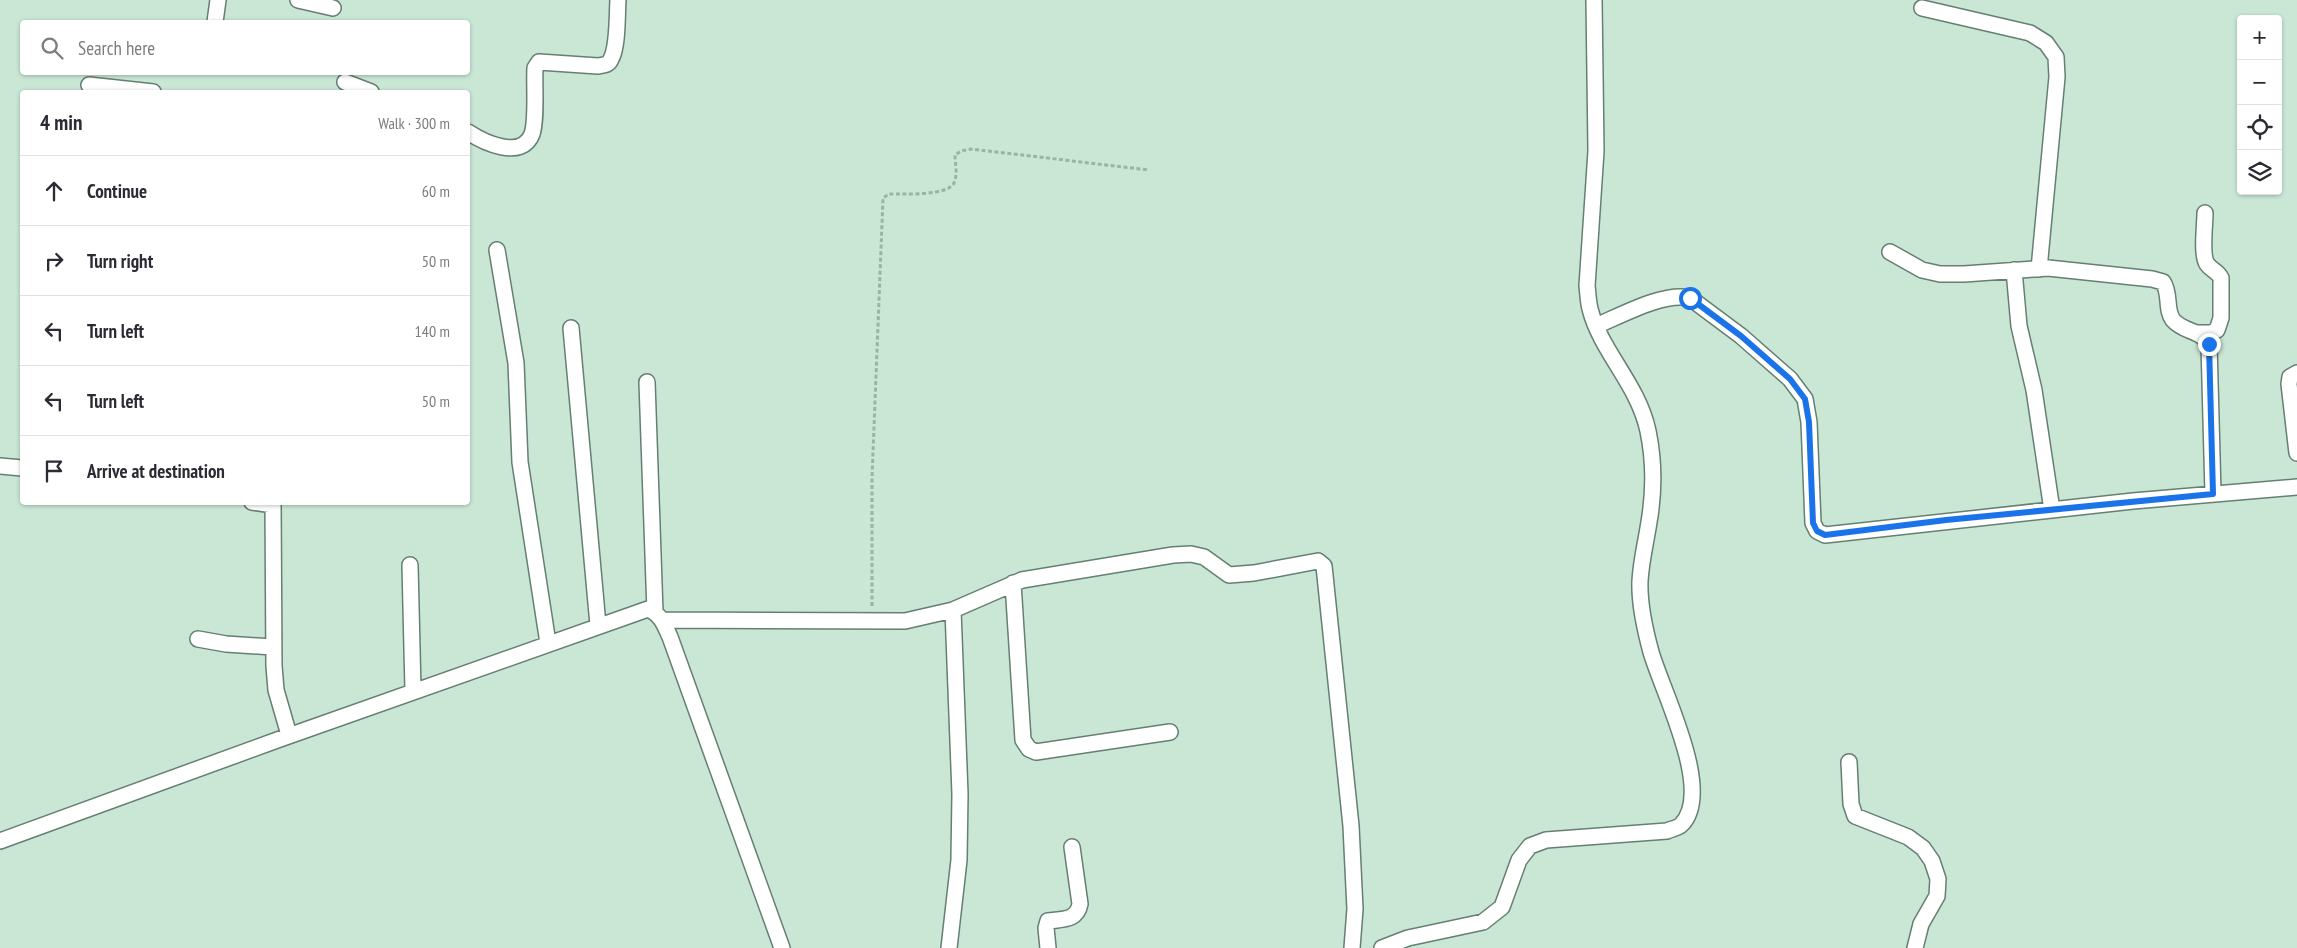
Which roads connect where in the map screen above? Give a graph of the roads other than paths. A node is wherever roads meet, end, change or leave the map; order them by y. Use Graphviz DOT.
graph roads {
  1 [pos="218,0"];
  2 [pos="298,0"];
  3 [pos="618,0"];
  4 [pos="1594,0"];
  5 [pos="333,8"];
  6 [pos="1922,8"];
  7 [pos="215,20"];
  8 [pos="336,75"];
  9 [pos="89,86"];
  10 [pos="348,87"];
  11 [pos="132,90"];
  12 [pos="362,90"];
  13 [pos="470,133"];
  14 [pos="2204,213"];
  15 [pos="496,250"];
  16 [pos="1890,252"];
  17 [pos="2039,269"];
  18 [pos="2014,270"];
  19 [pos="1596,326"];
  20 [pos="571,328"];
  21 [pos="2197,333"];
  22 [pos="2297,373"];
  23 [pos="647,382"];
  24 [pos="2297,452"];
  25 [pos="0,466"];
  26 [pos="20,468"];
  27 [pos="2297,487"];
  28 [pos="2213,494"];
  29 [pos="273,505"];
  30 [pos="2052,510"];
  31 [pos="410,565"];
  32 [pos="1013,583"];
  33 [pos="953,610"];
  34 [pos="659,616"];
  35 [pos="598,626"];
  36 [pos="198,639"];
  37 [pos="548,643"];
  38 [pos="273,646"];
  39 [pos="413,691"];
  40 [pos="1170,732"];
  41 [pos="289,735"];
  42 [pos="1849,762"];
  43 [pos="0,841"];
  44 [pos="1072,847"];
  45 [pos="782,948"];
  46 [pos="949,948"];
  47 [pos="1048,948"];
  48 [pos="1352,948"];
  49 [pos="1382,948"];
  50 [pos="1915,948"];
  1 -- 7 [label="street"];
  2 -- 5 [label="street"];
  3 -- 13 [label="street"];
  4 -- 19 [label="street"];
  6 -- 17 [label="street"];
  8 -- 10 [label="street"];
  9 -- 11 [label="street"];
  10 -- 12 [label="street"];
  14 -- 21 [label="street"];
  15 -- 37 [label="street"];
  16 -- 18 [label="street"];
  17 -- 18 [label="street"];
  17 -- 21 [label="street"];
  18 -- 30 [label="street"];
  19 -- 30 [label="street"];
  19 -- 49 [label="street"];
  20 -- 35 [label="street"];
  21 -- 28 [label="street"];
  22 -- 24 [label="street"];
  23 -- 34 [label="street"];
  25 -- 26 [label="street"];
  27 -- 28 [label="street"];
  28 -- 30 [label="street"];
  29 -- 38 [label="street"];
  31 -- 39 [label="street"];
  32 -- 33 [label="street"];
  32 -- 40 [label="street"];
  32 -- 48 [label="street"];
  33 -- 34 [label="street"];
  33 -- 46 [label="street"];
  34 -- 35 [label="street"];
  34 -- 45 [label="street"];
  35 -- 37 [label="street"];
  36 -- 38 [label="street"];
  37 -- 39 [label="street"];
  38 -- 41 [label="street"];
  39 -- 41 [label="street"];
  41 -- 43 [label="street"];
  42 -- 50 [label="street"];
  44 -- 47 [label="street"];
}
